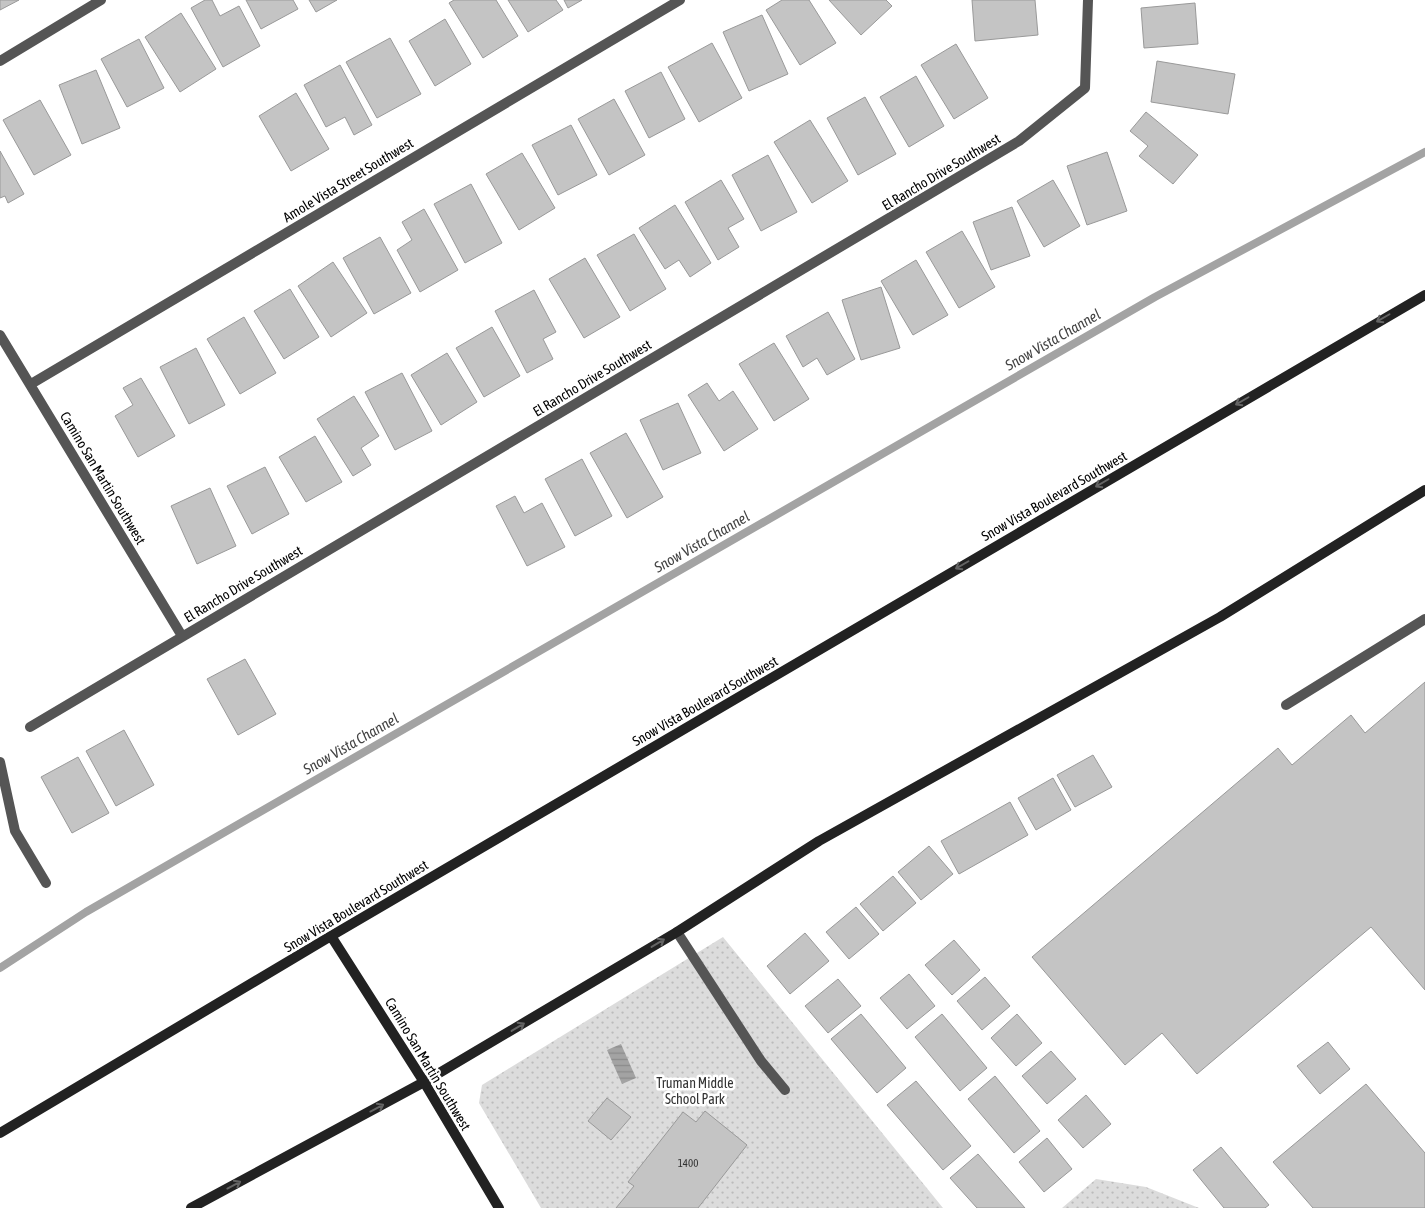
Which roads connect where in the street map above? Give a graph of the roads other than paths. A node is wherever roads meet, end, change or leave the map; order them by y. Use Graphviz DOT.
graph roads {
  1 [pos="101,0"];
  2 [pos="680,0"];
  3 [pos="1088,0"];
  4 [pos="0,61"];
  5 [pos="1425,295"];
  6 [pos="0,335"];
  7 [pos="31,384"];
  8 [pos="1425,490"];
  9 [pos="1425,619"];
  10 [pos="182,636"];
  11 [pos="1286,705"];
  12 [pos="30,727"];
  13 [pos="0,762"];
  14 [pos="46,884"];
  15 [pos="676,932"];
  16 [pos="331,936"];
  17 [pos="424,1082"];
  18 [pos="785,1090"];
  19 [pos="0,1133"];
  20 [pos="191,1208"];
  21 [pos="498,1208"];
  1 -- 4 [label="street"];
  2 -- 7 [label="street, Amole Vista Street Southwest"];
  3 -- 10 [label="street, El Rancho Drive Southwest"];
  5 -- 16 [label="main road, Snow Vista Boulevard Southwest, one-way"];
  6 -- 7 [label="street, Camino San Martin Southwest"];
  7 -- 10 [label="street, Camino San Martin Southwest"];
  8 -- 15 [label="main road"];
  9 -- 11 [label="street"];
  10 -- 12 [label="street, El Rancho Drive Southwest"];
  13 -- 14 [label="street"];
  17 -- 15 [label="main road, one-way"];
  15 -- 18 [label="street"];
  16 -- 17 [label="main road, Camino San Martin Southwest"];
  16 -- 19 [label="main road, Snow Vista Boulevard Southwest"];
  20 -- 17 [label="main road, one-way"];
  17 -- 21 [label="main road, Camino San Martin Southwest"];
}
